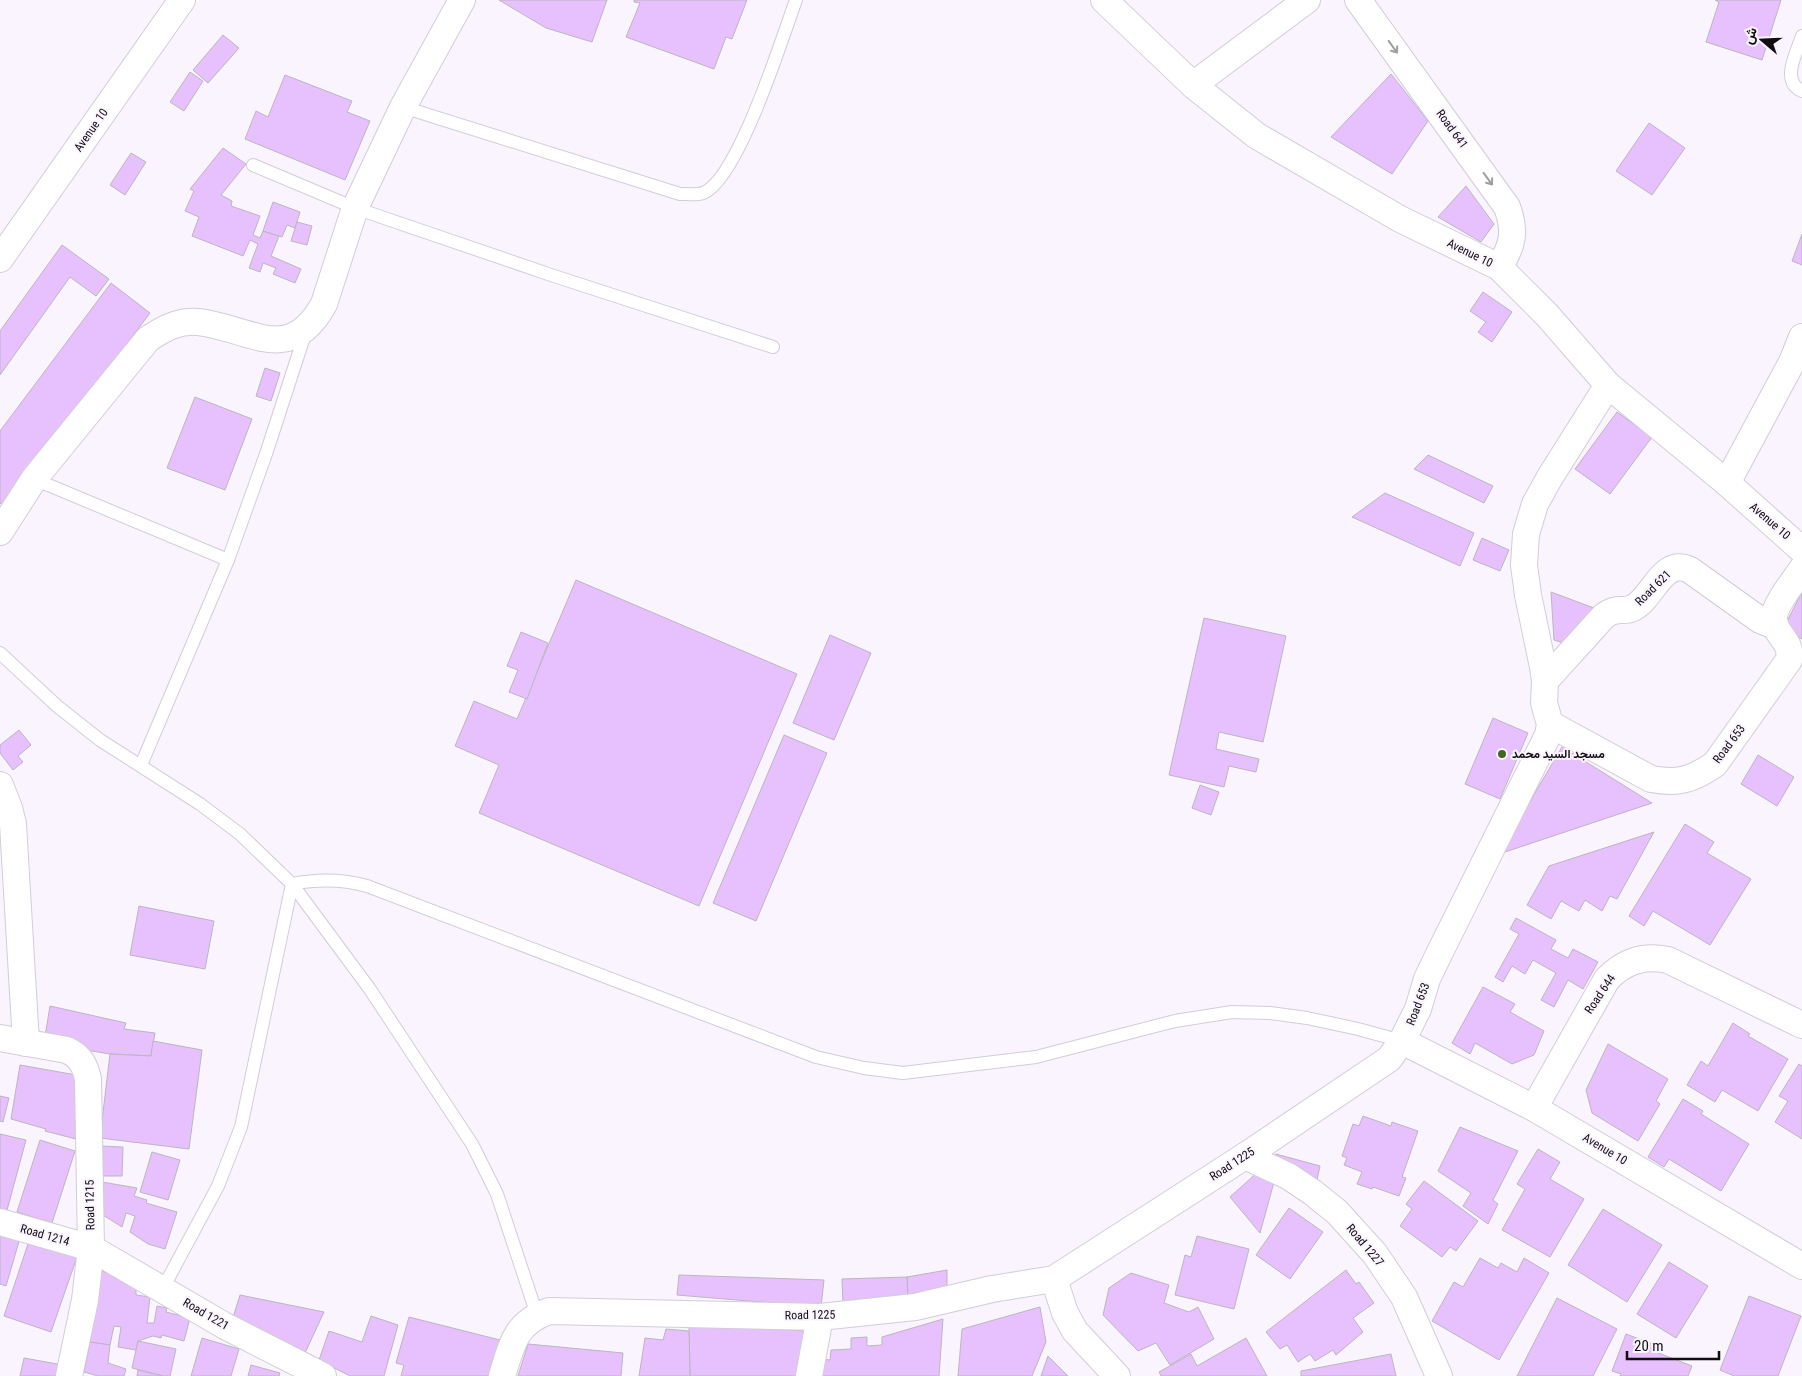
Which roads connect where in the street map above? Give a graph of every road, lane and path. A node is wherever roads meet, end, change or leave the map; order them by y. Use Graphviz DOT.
graph roads {
  1 [pos="182,0"];
  2 [pos="462,0"];
  3 [pos="796,0"];
  4 [pos="1104,0"];
  5 [pos="1307,0"];
  6 [pos="1365,3"];
  7 [pos="1802,36"];
  8 [pos="1193,86"];
  9 [pos="1802,91"];
  10 [pos="403,107"];
  11 [pos="253,165"];
  12 [pos="354,208"];
  13 [pos="0,259"];
  14 [pos="1499,266"];
  15 [pos="306,329"];
  16 [pos="1802,337"];
  17 [pos="773,347"];
  18 [pos="1608,385"];
  19 [pos="34,479"];
  20 [pos="1727,483"];
  21 [pos="2,523"];
  22 [pos="1802,550"];
  23 [pos="228,560"];
  24 [pos="1802,569"];
  25 [pos="1775,626"];
  26 [pos="0,653"];
  27 [pos="1545,681"];
  28 [pos="1550,724"];
  29 [pos="141,765"];
  30 [pos="0,785"];
  31 [pos="292,884"];
  32 [pos="1799,1015"];
  33 [pos="0,1038"];
  34 [pos="1402,1041"];
  35 [pos="26,1043"];
  36 [pos="1534,1108"];
  37 [pos="1245,1156"];
  38 [pos="0,1222"];
  39 [pos="90,1248"];
  40 [pos="1802,1266"];
  41 [pos="1054,1279"];
  42 [pos="162,1290"];
  43 [pos="537,1315"];
  44 [pos="820,1316"];
  45 [pos="69,1376"];
  46 [pos="323,1376"];
  47 [pos="502,1376"];
  48 [pos="809,1376"];
  49 [pos="1117,1376"];
  50 [pos="1439,1376"];
  1 -- 13 [label="street, Avenue 10"];
  2 -- 10 [label="street"];
  3 -- 10 [label="lane"];
  4 -- 8 [label="street, Avenue 10"];
  5 -- 8 [label="street"];
  6 -- 14 [label="street, Road 641, one-way"];
  7 -- 9 [label="lane"];
  8 -- 14 [label="street, Avenue 10"];
  10 -- 12 [label="street"];
  11 -- 12 [label="lane"];
  12 -- 15 [label="street"];
  12 -- 17 [label="lane"];
  14 -- 18 [label="street, Avenue 10"];
  15 -- 19 [label="street"];
  15 -- 23 [label="lane"];
  16 -- 20 [label="street"];
  18 -- 20 [label="street, Avenue 10"];
  18 -- 27 [label="street, Road 653"];
  19 -- 21 [label="street"];
  19 -- 23 [label="lane"];
  20 -- 22 [label="street, Avenue 10"];
  23 -- 29 [label="lane"];
  24 -- 25 [label="street"];
  25 -- 27 [label="street, Road 621"];
  25 -- 28 [label="street, Road 653"];
  26 -- 29 [label="lane"];
  27 -- 28 [label="street, Road 653"];
  28 -- 34 [label="street, Road 653"];
  29 -- 31 [label="lane"];
  30 -- 35 [label="street"];
  31 -- 34 [label="lane"];
  31 -- 42 [label="lane"];
  31 -- 43 [label="lane"];
  32 -- 36 [label="street, Road 644"];
  33 -- 35 [label="street, Road 1215"];
  34 -- 36 [label="street, Avenue 10"];
  34 -- 37 [label="street, Road 1225"];
  35 -- 39 [label="street, Road 1215"];
  36 -- 40 [label="street, Avenue 10"];
  37 -- 41 [label="street, Road 1225"];
  37 -- 50 [label="street, Road 1227"];
  38 -- 39 [label="street, Road 1214"];
  39 -- 42 [label="street, Road 1221"];
  39 -- 45 [label="street, Road 1215"];
  41 -- 44 [label="street, Road 1225"];
  41 -- 49 [label="street"];
  42 -- 46 [label="street, Road 1221"];
  43 -- 44 [label="street, Road 1225"];
  43 -- 47 [label="street"];
  44 -- 48 [label="street"];
}
